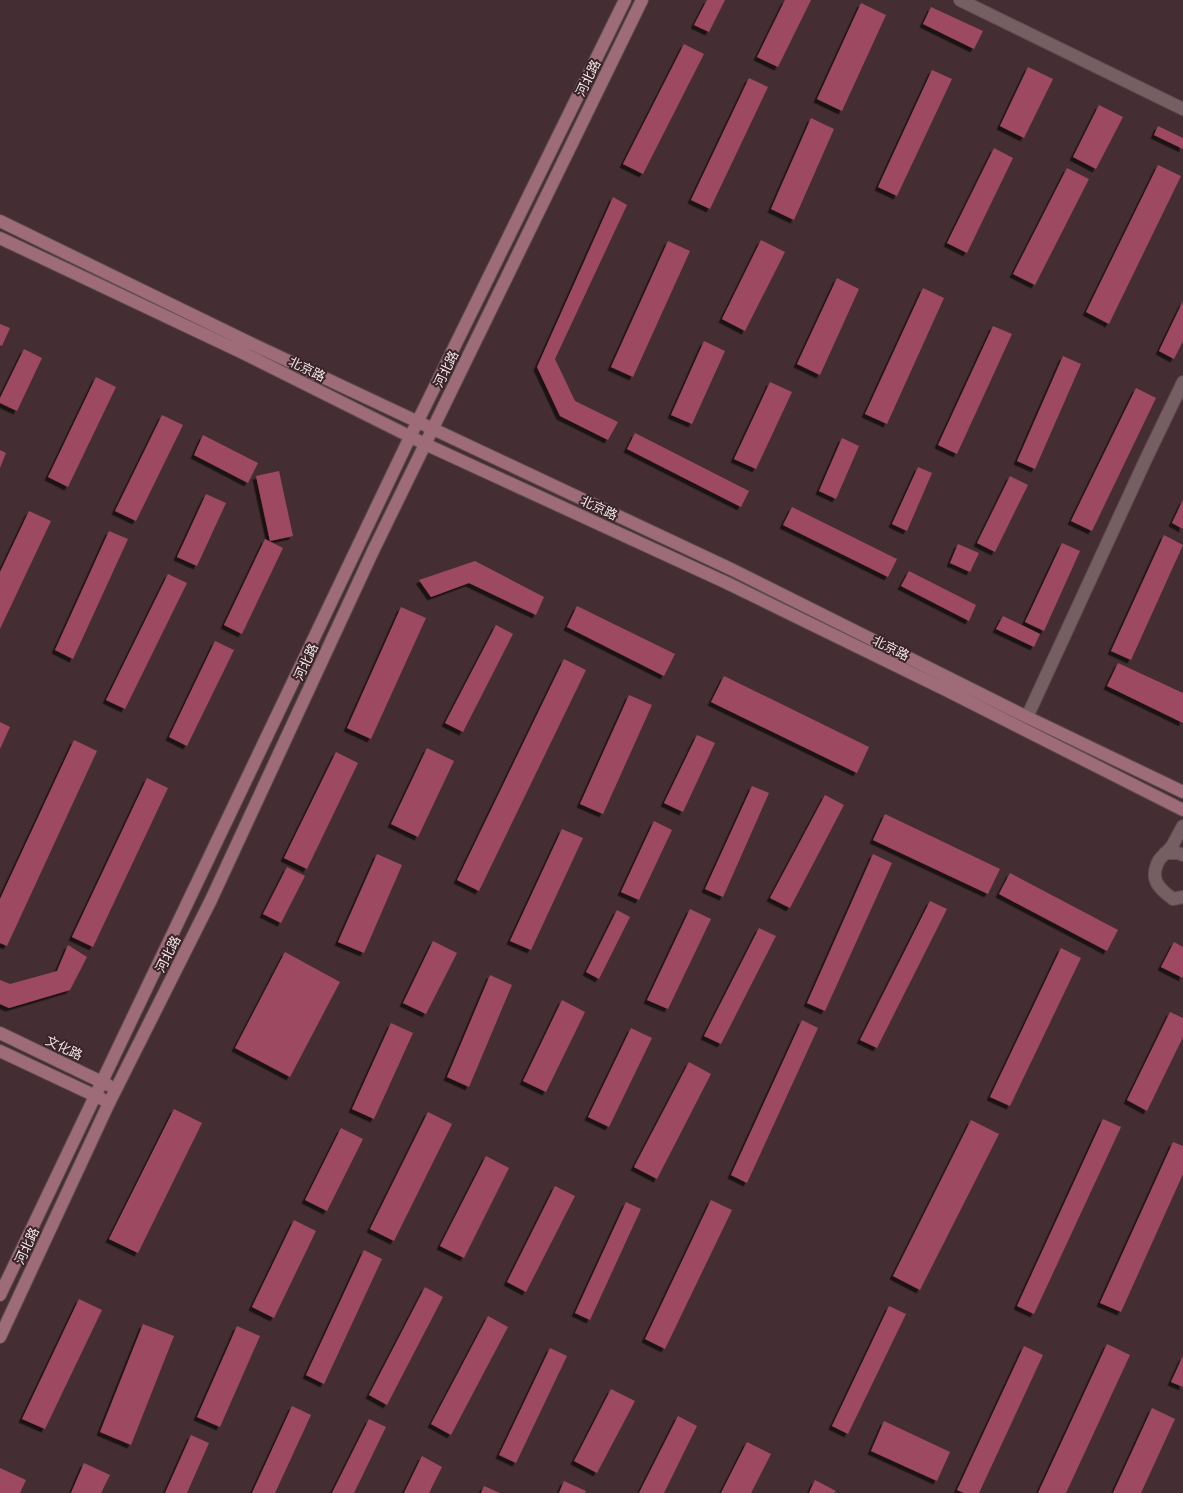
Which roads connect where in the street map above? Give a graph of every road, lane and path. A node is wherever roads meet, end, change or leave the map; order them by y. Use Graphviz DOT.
graph roads {
  1 [pos="625,0"];
  2 [pos="642,0"];
  3 [pos="960,0"];
  4 [pos="1183,109"];
  5 [pos="0,221"];
  6 [pos="0,238"];
  7 [pos="1183,382"];
  8 [pos="418,421"];
  9 [pos="433,428"];
  10 [pos="411,435"];
  11 [pos="425,444"];
  12 [pos="1027,717"];
  13 [pos="1183,792"];
  14 [pos="1183,810"];
  15 [pos="1183,826"];
  16 [pos="1165,854"];
  17 [pos="1183,855"];
  18 [pos="1183,897"];
  19 [pos="0,1033"];
  20 [pos="0,1051"];
  21 [pos="102,1081"];
  22 [pos="116,1089"];
  23 [pos="96,1096"];
  24 [pos="109,1103"];
  25 [pos="0,1295"];
  26 [pos="0,1337"];
  1 -- 8 [label="street, 河北路"];
  2 -- 9 [label="street, 河北路"];
  3 -- 4 [label="street"];
  5 -- 8 [label="street, 北京路"];
  6 -- 10 [label="street, 北京路"];
  7 -- 12 [label="street"];
  8 -- 9 [label="street, 北京路"];
  8 -- 10 [label="street, 河北路"];
  9 -- 11 [label="street, 河北路"];
  9 -- 12 [label="street, 北京路"];
  10 -- 11 [label="street, 北京路"];
  10 -- 21 [label="street, 河北路"];
  11 -- 14 [label="street, 北京路"];
  11 -- 22 [label="street, 河北路"];
  12 -- 13 [label="street, 北京路"];
  15 -- 16 [label="street"];
  16 -- 17 [label="street"];
  16 -- 18 [label="street"];
  19 -- 21 [label="street, 文化路"];
  20 -- 23 [label="street"];
  21 -- 22 [label="street, 文化路"];
  21 -- 23 [label="street, 河北路"];
  22 -- 24 [label="street, 河北路"];
  23 -- 24 [label="street"];
  23 -- 25 [label="street, 河北路"];
  24 -- 26 [label="street, 河北路"];
}
